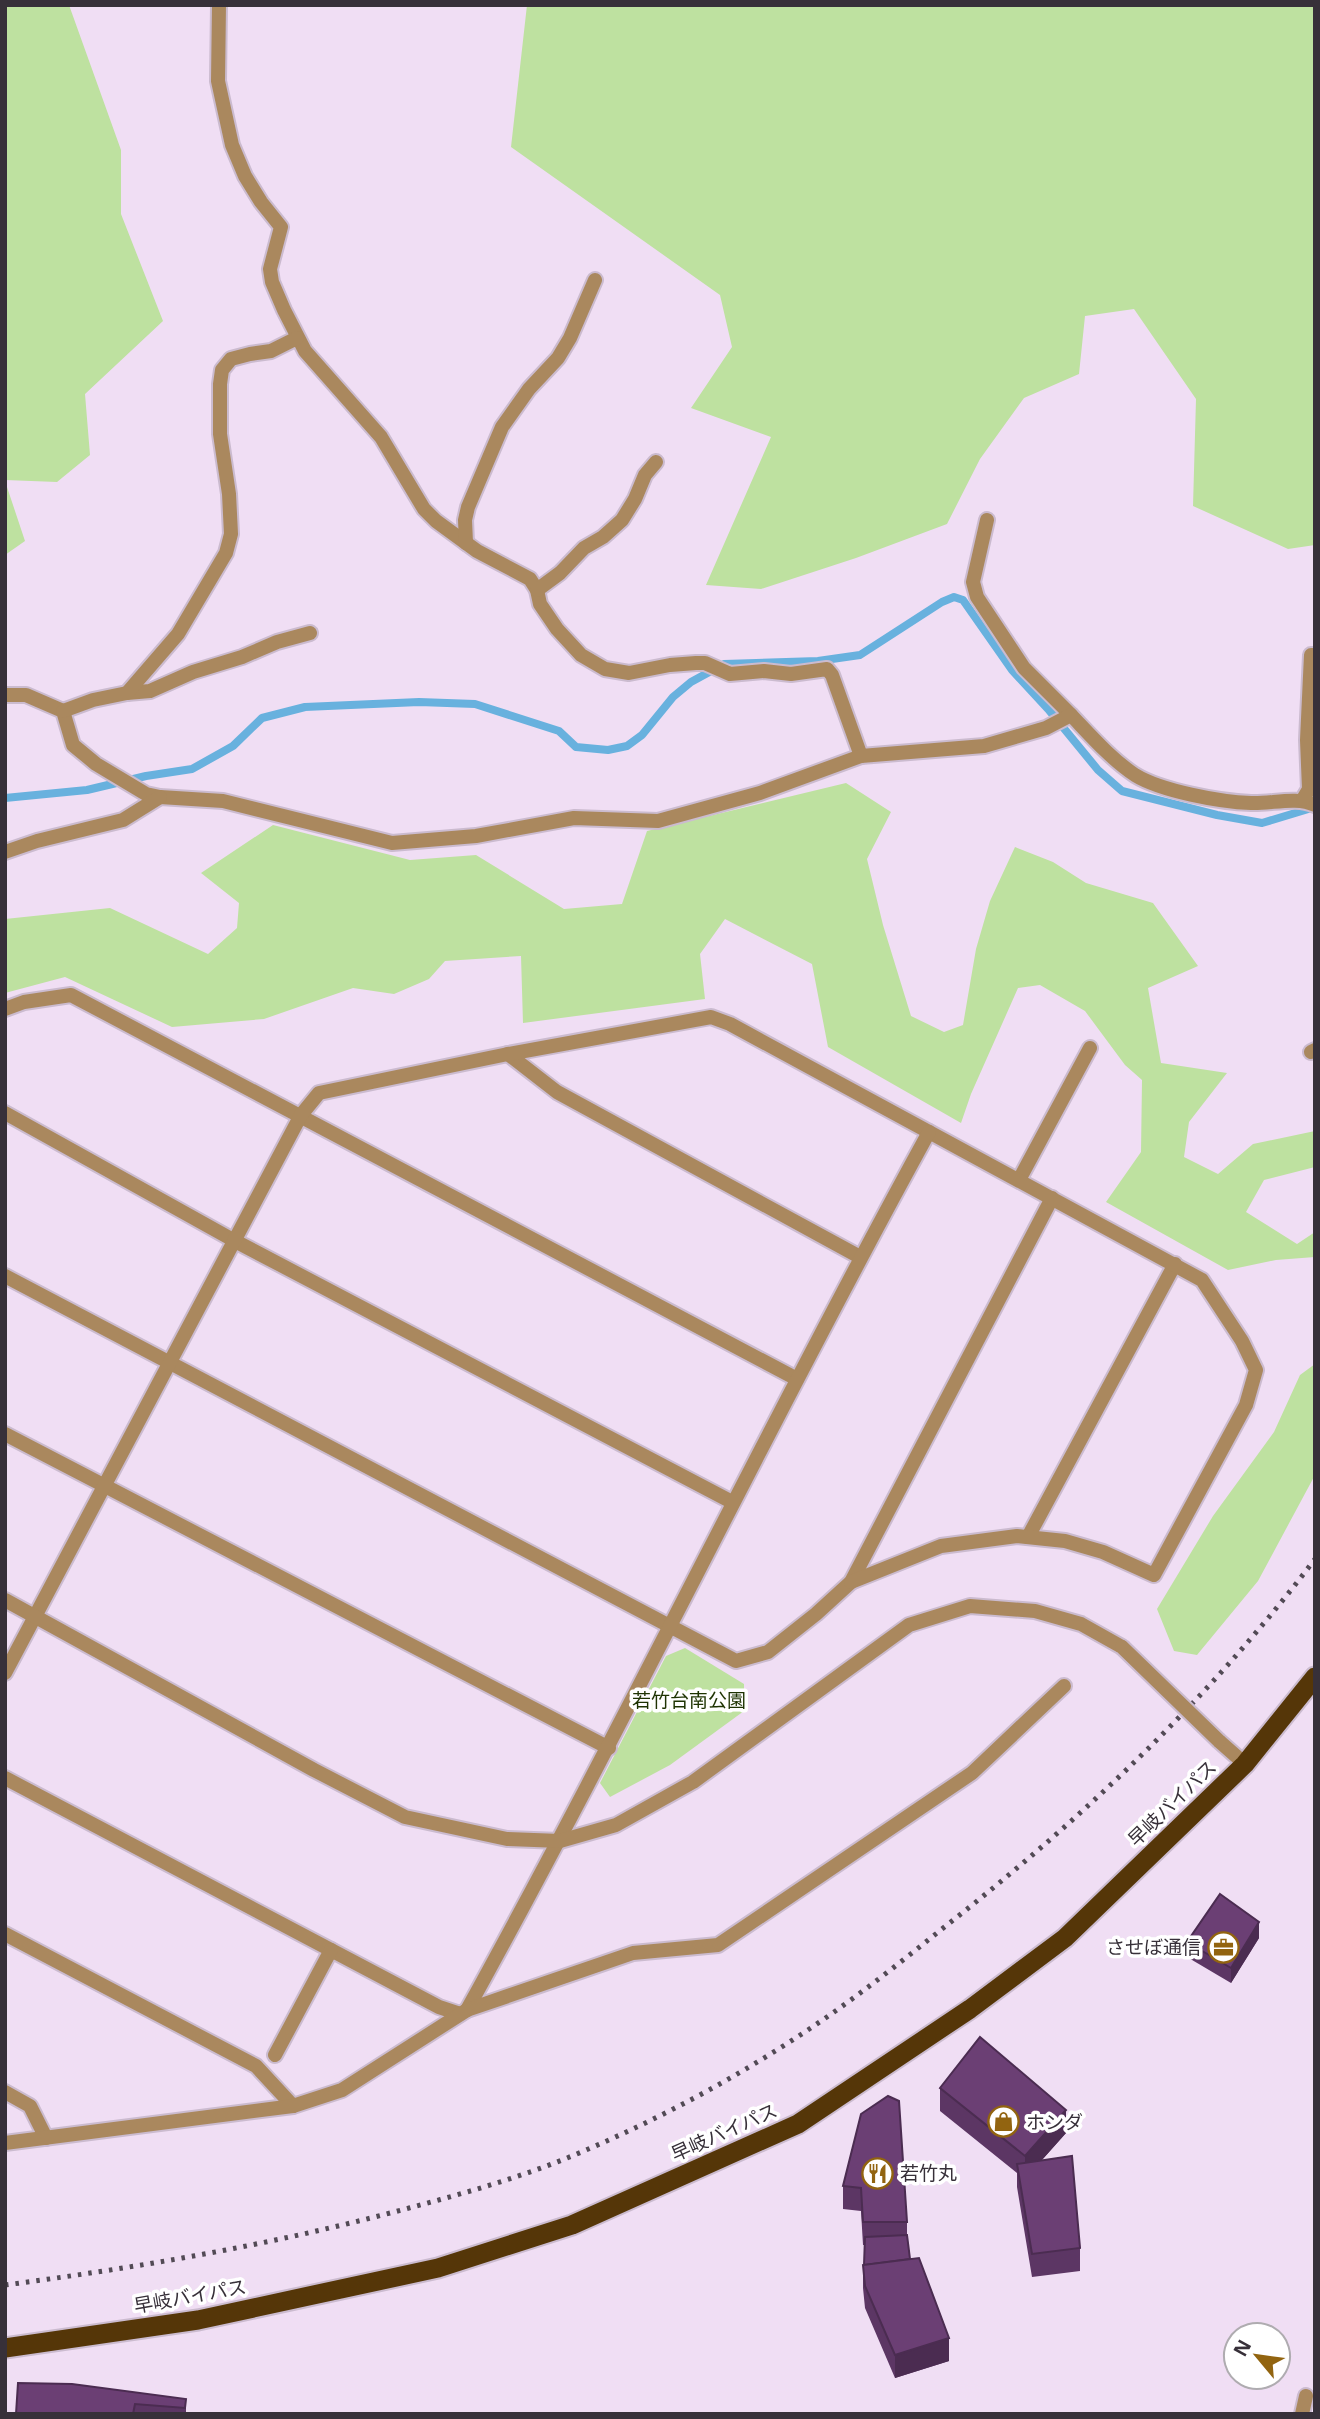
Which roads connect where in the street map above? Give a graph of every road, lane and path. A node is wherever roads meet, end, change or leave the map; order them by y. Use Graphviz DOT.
graph roads {
  1 [pos="219,5"];
  2 [pos="595,280"];
  3 [pos="297,338"];
  4 [pos="656,462"];
  5 [pos="987,520"];
  6 [pos="466,543"];
  7 [pos="537,590"];
  8 [pos="310,633"];
  9 [pos="1315,655"];
  10 [pos="127,693"];
  11 [pos="5,695"];
  12 [pos="63,711"];
  13 [pos="1071,715"];
  14 [pos="861,756"];
  15 [pos="153,796"];
  16 [pos="1309,802"];
  17 [pos="5,852"];
  18 [pos="5,1009"];
  19 [pos="1090,1048"];
  20 [pos="508,1054"];
  21 [pos="5,1113"];
  22 [pos="301,1115"];
  23 [pos="929,1132"];
  24 [pos="1019,1180"];
  25 [pos="1052,1198"];
  26 [pos="235,1241"];
  27 [pos="860,1258"];
  28 [pos="1175,1264"];
  29 [pos="5,1276"];
  30 [pos="170,1364"];
  31 [pos="797,1379"];
  32 [pos="5,1434"];
  33 [pos="105,1486"];
  34 [pos="732,1502"];
  35 [pos="1028,1537"];
  36 [pos="851,1582"];
  37 [pos="5,1600"];
  38 [pos="37,1616"];
  39 [pos="670,1626"];
  40 [pos="5,1673"];
  41 [pos="1315,1677"];
  42 [pos="1064,1686"];
  43 [pos="609,1748"];
  44 [pos="1245,1764"];
  45 [pos="5,1779"];
  46 [pos="560,1841"];
  47 [pos="5,1934"];
  48 [pos="331,1950"];
  49 [pos="464,2012"];
  50 [pos="275,2055"];
  51 [pos="5,2092"];
  52 [pos="293,2105"];
  53 [pos="46,2138"];
  54 [pos="5,2143"];
  55 [pos="5,2348"];
  56 [pos="1306,2396"];
  57 [pos="1302,2414"];
  1 -- 3 [label="street"];
  2 -- 6 [label="street"];
  3 -- 6 [label="street"];
  3 -- 10 [label="street"];
  4 -- 7 [label="street"];
  5 -- 13 [label="street"];
  6 -- 7 [label="street"];
  7 -- 14 [label="street"];
  8 -- 10 [label="street"];
  9 -- 16 [label="street"];
  10 -- 12 [label="street"];
  11 -- 12 [label="street"];
  12 -- 15 [label="street"];
  13 -- 14 [label="street"];
  13 -- 16 [label="street"];
  14 -- 15 [label="street"];
  15 -- 17 [label="street"];
  18 -- 22 [label="street"];
  19 -- 24 [label="street"];
  20 -- 22 [label="street"];
  20 -- 23 [label="street"];
  20 -- 27 [label="street"];
  21 -- 26 [label="street"];
  22 -- 26 [label="street"];
  22 -- 31 [label="street"];
  23 -- 24 [label="street"];
  23 -- 27 [label="street"];
  24 -- 25 [label="street"];
  25 -- 28 [label="street"];
  25 -- 36 [label="street"];
  26 -- 30 [label="street"];
  26 -- 34 [label="street"];
  27 -- 31 [label="street"];
  28 -- 35 [label="street"];
  28 -- 35 [label="street"];
  29 -- 30 [label="street"];
  30 -- 33 [label="street"];
  30 -- 39 [label="street"];
  31 -- 34 [label="street"];
  32 -- 33 [label="street"];
  33 -- 38 [label="street"];
  33 -- 43 [label="street"];
  34 -- 39 [label="street"];
  35 -- 36 [label="street"];
  36 -- 39 [label="street"];
  37 -- 38 [label="street"];
  38 -- 40 [label="street"];
  38 -- 46 [label="street"];
  39 -- 43 [label="street"];
  41 -- 44 [label="highway, 早岐バイパス"];
  42 -- 49 [label="street"];
  43 -- 46 [label="street"];
  44 -- 46 [label="street, bridge"];
  44 -- 55 [label="highway, 早岐バイパス"];
  45 -- 48 [label="street"];
  46 -- 49 [label="street"];
  47 -- 52 [label="street"];
  48 -- 49 [label="street"];
  48 -- 50 [label="street"];
  49 -- 52 [label="street"];
  51 -- 53 [label="street"];
  52 -- 53 [label="street"];
  53 -- 54 [label="street"];
  56 -- 57 [label="street"];
}
